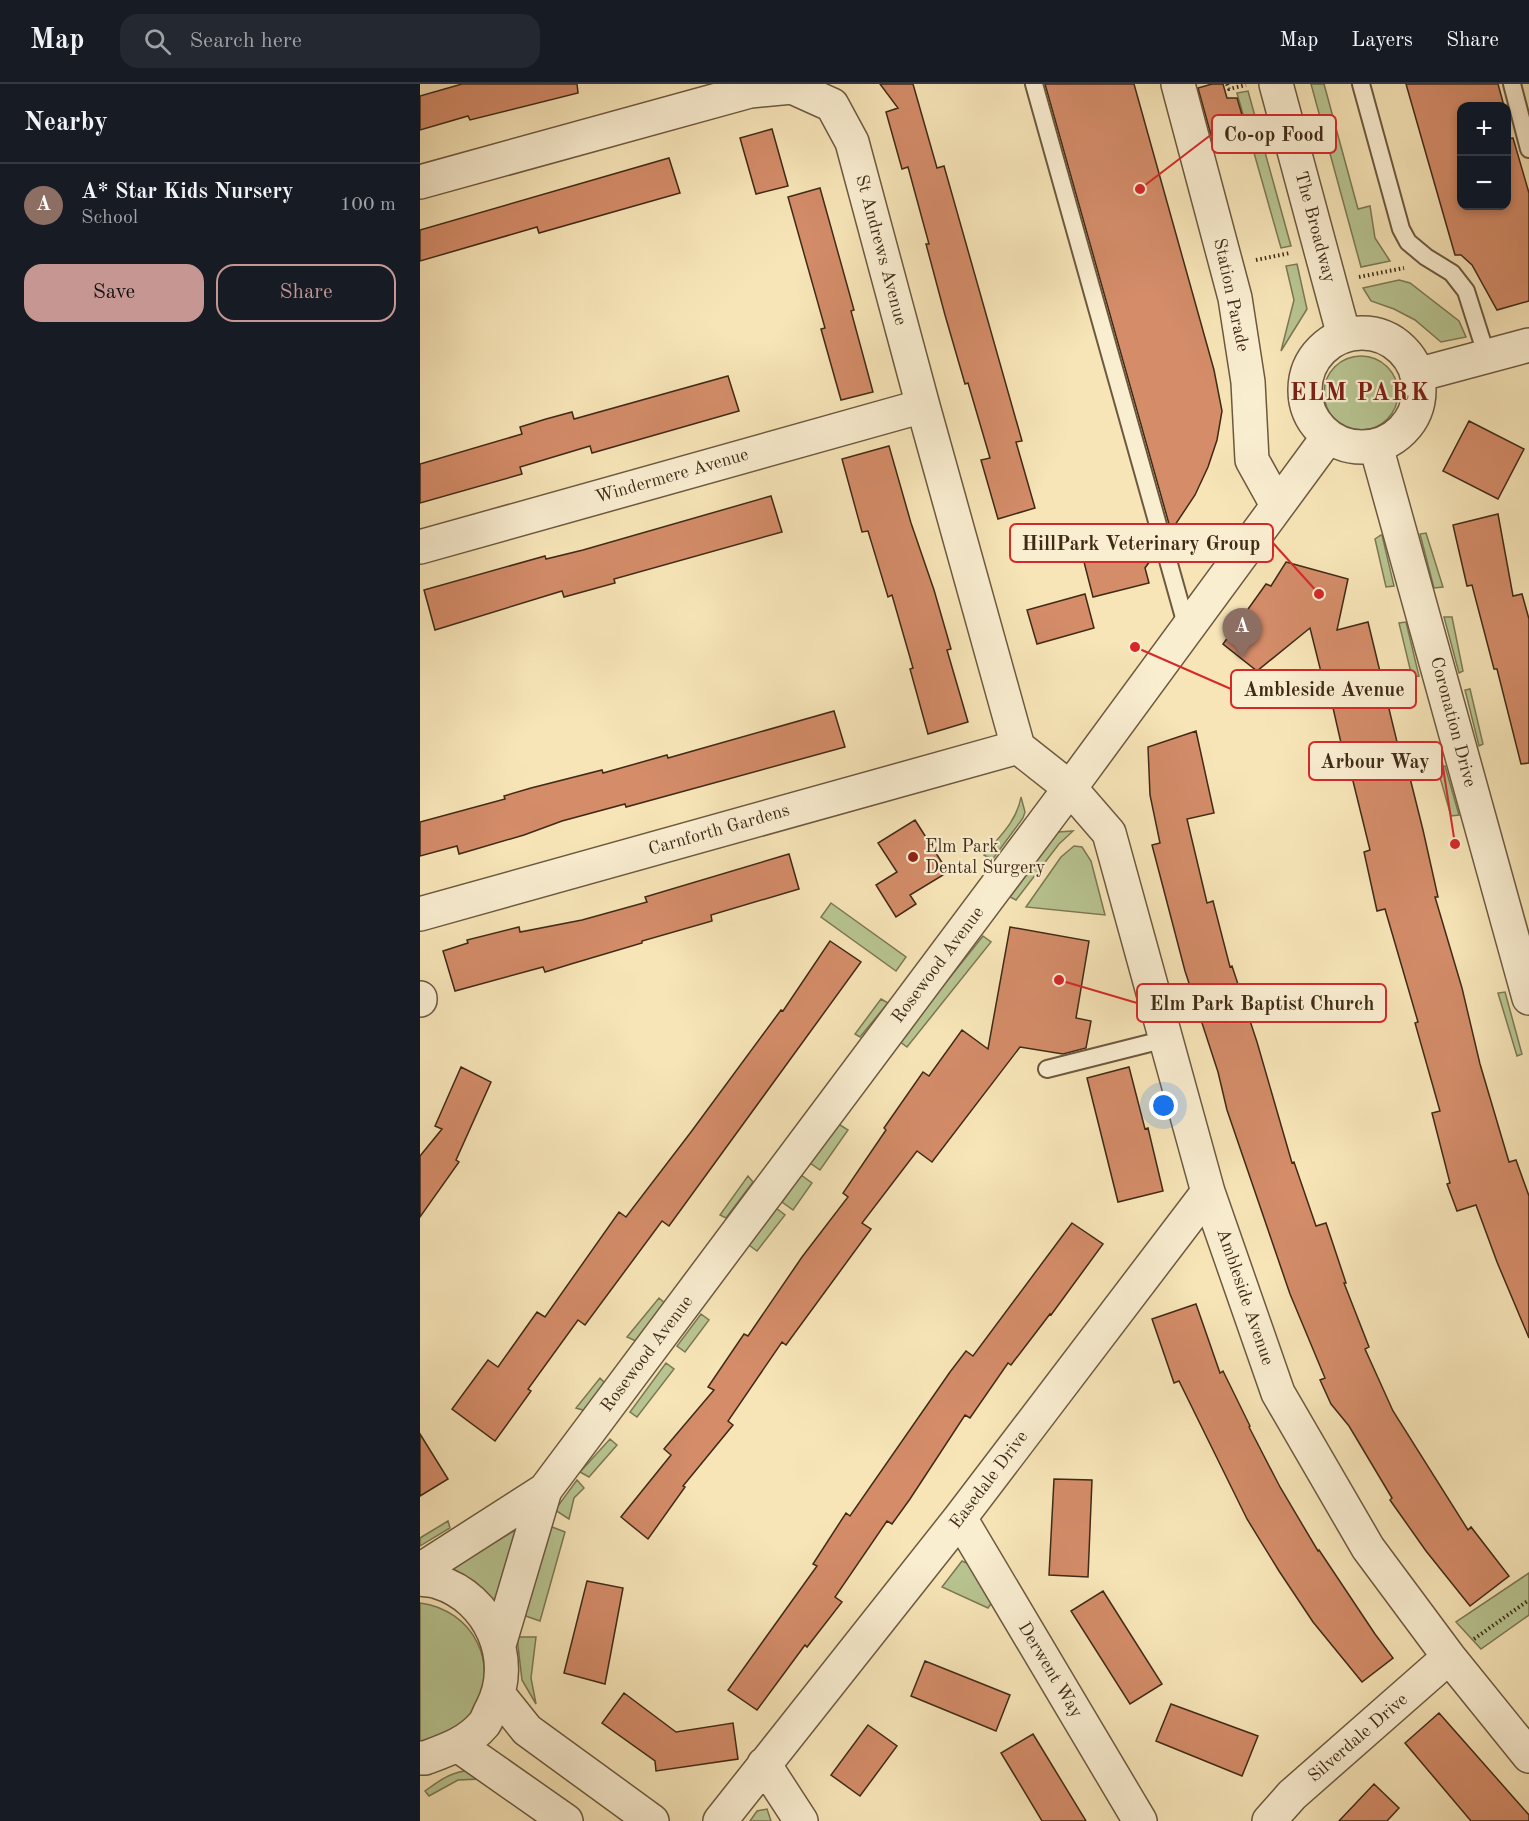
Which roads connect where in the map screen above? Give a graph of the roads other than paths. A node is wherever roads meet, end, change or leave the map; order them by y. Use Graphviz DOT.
graph roads {
  1 [pos="1034,84"];
  2 [pos="1178,84"];
  3 [pos="1276,84"];
  4 [pos="1361,84"];
  5 [pos="1512,84"];
  6 [pos="1529,148"];
  7 [pos="420,182"];
  8 [pos="1344,336"];
  9 [pos="1529,345"];
  10 [pos="1487,357"];
  11 [pos="1417,375"];
  12 [pos="923,406"];
  13 [pos="1328,437"];
  14 [pos="1376,446"];
  15 [pos="1277,505"];
  16 [pos="420,547"];
  17 [pos="1187,628"];
  18 [pos="1018,747"];
  19 [pos="1070,788"];
  20 [pos="420,914"];
  21 [pos="1529,998"];
  22 [pos="1166,1039"];
  23 [pos="1047,1069"];
  24 [pos="1208,1192"];
  25 [pos="545,1490"];
  26 [pos="960,1518"];
  27 [pos="420,1570"];
  28 [pos="420,1580"];
  29 [pos="499,1645"];
  30 [pos="1449,1657"];
  31 [pos="499,1695"];
  32 [pos="459,1746"];
  33 [pos="1529,1756"];
  34 [pos="422,1759"];
  35 [pos="764,1764"];
  36 [pos="566,1821"];
  37 [pos="652,1821"];
  38 [pos="720,1821"];
  39 [pos="801,1821"];
  40 [pos="1140,1821"];
  41 [pos="1269,1821"];
  1 -- 17 [label="lane"];
  2 -- 15 [label="street, Station Parade"];
  3 -- 8 [label="street, The Broadway"];
  4 -- 10 [label="lane"];
  5 -- 6 [label="lane"];
  7 -- 12 [label="street, St Andrews Avenue"];
  8 -- 11 [label="street"];
  8 -- 13 [label="street"];
  9 -- 10 [label="street"];
  10 -- 11 [label="street"];
  11 -- 14 [label="street"];
  12 -- 16 [label="street, Windermere Avenue"];
  12 -- 18 [label="street, St Andrews Avenue"];
  13 -- 14 [label="street"];
  13 -- 15 [label="street, Rosewood Avenue"];
  14 -- 21 [label="street, Coronation Drive"];
  15 -- 17 [label="street, Rosewood Avenue"];
  17 -- 19 [label="street, Rosewood Avenue"];
  18 -- 19 [label="street"];
  18 -- 20 [label="street, Carnforth Gardens"];
  19 -- 22 [label="street, Ambleside Avenue"];
  19 -- 25 [label="street, Rosewood Avenue"];
  22 -- 23 [label="lane"];
  22 -- 24 [label="street, Ambleside Avenue"];
  24 -- 26 [label="street, Easedale Drive"];
  24 -- 30 [label="street, Ambleside Avenue"];
  25 -- 27 [label="street"];
  25 -- 29 [label="street"];
  26 -- 35 [label="street, Easedale Drive"];
  26 -- 40 [label="street, Derwent Way"];
  28 -- 29 [label="street"];
  29 -- 31 [label="street"];
  30 -- 33 [label="street, Ambleside Avenue"];
  30 -- 41 [label="street, Silverdale Drive"];
  31 -- 32 [label="street"];
  31 -- 37 [label="street"];
  32 -- 34 [label="street"];
  32 -- 36 [label="street"];
  35 -- 38 [label="street, Easedale Drive"];
  35 -- 39 [label="street"];
}
